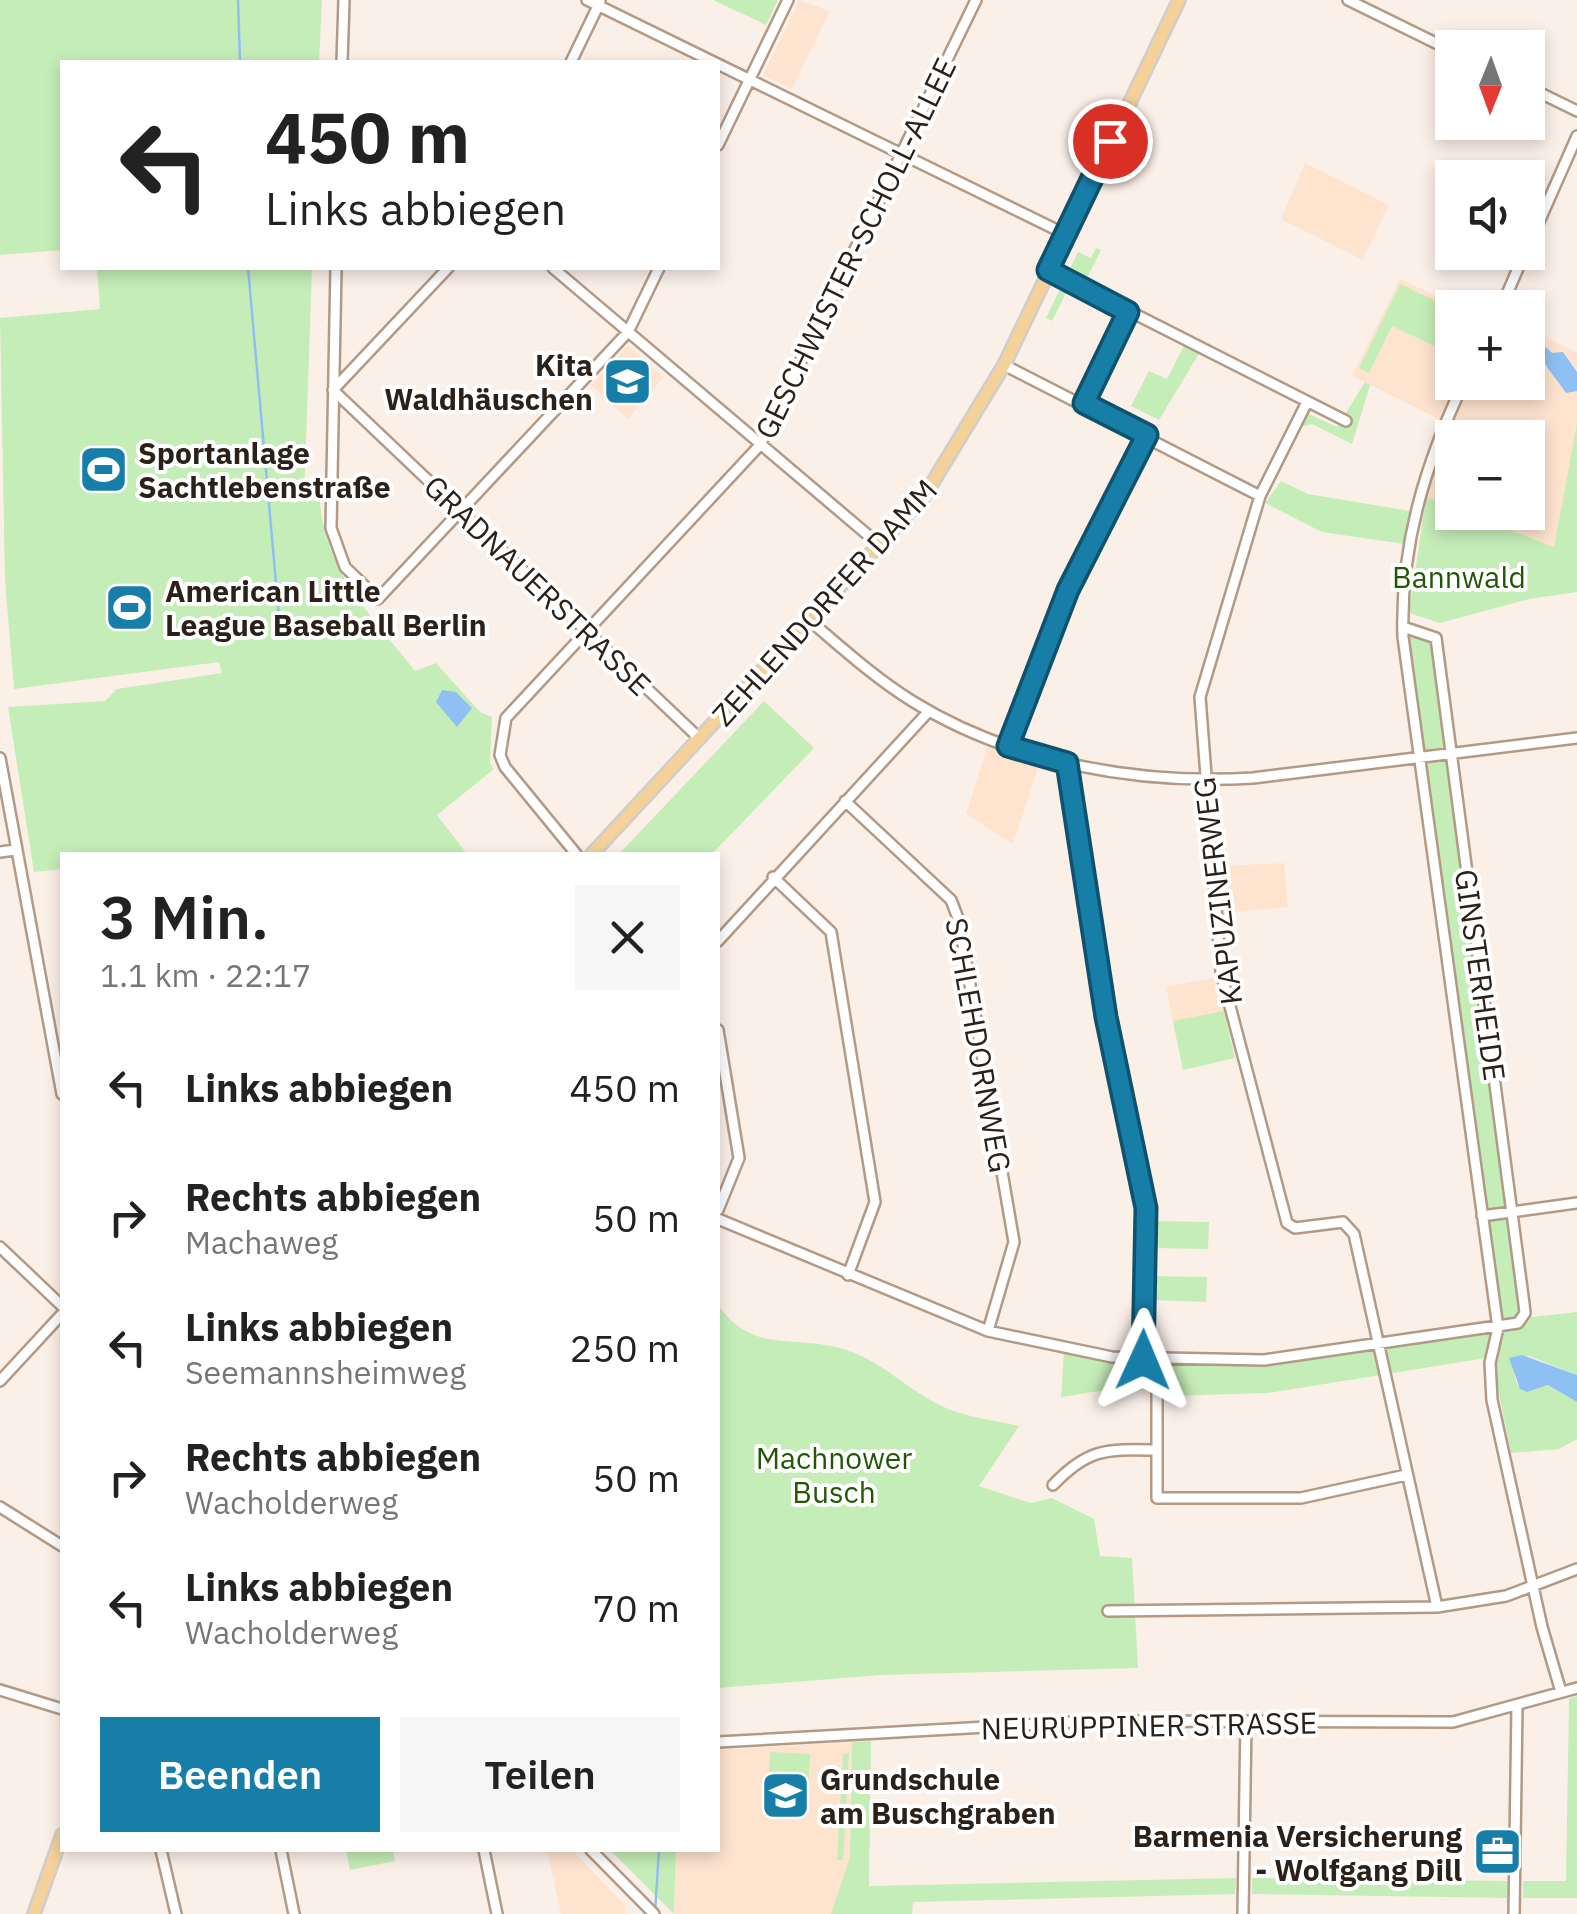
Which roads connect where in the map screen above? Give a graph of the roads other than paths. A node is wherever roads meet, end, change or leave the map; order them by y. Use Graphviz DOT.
graph roads {
  1 [pos="344,0"];
  2 [pos="588,0"];
  3 [pos="788,0"];
  4 [pos="976,0"];
  5 [pos="1178,0"];
  6 [pos="1348,0"];
  7 [pos="600,3"];
  8 [pos="1435,44"];
  9 [pos="342,60"];
  10 [pos="572,60"];
  11 [pos="714,60"];
  12 [pos="720,63"];
  13 [pos="750,78"];
  14 [pos="1545,96"];
  15 [pos="1577,111"];
  16 [pos="1577,136"];
  17 [pos="720,141"];
  18 [pos="903,152"];
  19 [pos="1545,208"];
  20 [pos="1066,234"];
  21 [pos="336,270"];
  22 [pos="446,270"];
  23 [pos="555,270"];
  24 [pos="658,270"];
  25 [pos="1048,270"];
  26 [pos="1128,312"];
  27 [pos="628,332"];
  28 [pos="1004,365"];
  29 [pos="333,390"];
  30 [pos="1456,400"];
  31 [pos="1307,402"];
  32 [pos="1084,403"];
  33 [pos="1346,422"];
  34 [pos="1147,435"];
  35 [pos="760,445"];
  36 [pos="1260,496"];
  37 [pos="460,510"];
  38 [pos="882,547"];
  39 [pos="809,620"];
  40 [pos="1403,626"];
  41 [pos="587,632"];
  42 [pos="929,711"];
  43 [pos="1577,738"];
  44 [pos="700,740"];
  45 [pos="1008,746"];
  46 [pos="1452,754"];
  47 [pos="0,758"];
  48 [pos="1420,758"];
  49 [pos="1067,763"];
  50 [pos="1204,779"];
  51 [pos="846,801"];
  52 [pos="16,850"];
  53 [pos="0,852"];
  54 [pos="575,852"];
  55 [pos="595,852"];
  56 [pos="773,877"];
  57 [pos="720,940"];
  58 [pos="720,1042"];
  59 [pos="60,1064"];
  60 [pos="1577,1203"];
  61 [pos="720,1205"];
  62 [pos="1513,1212"];
  63 [pos="1482,1216"];
  64 [pos="720,1220"];
  65 [pos="0,1247"];
  66 [pos="848,1274"];
  67 [pos="60,1304"];
  68 [pos="60,1316"];
  69 [pos="1498,1328"];
  70 [pos="988,1331"];
  71 [pos="1380,1346"];
  72 [pos="1143,1360"];
  73 [pos="1157,1361"];
  74 [pos="0,1381"];
  75 [pos="1155,1450"];
  76 [pos="1406,1476"];
  77 [pos="1053,1485"];
  78 [pos="0,1507"];
  79 [pos="60,1545"];
  80 [pos="1577,1569"];
  81 [pos="1533,1586"];
  82 [pos="1437,1607"];
  83 [pos="1108,1611"];
  84 [pos="1577,1688"];
  85 [pos="0,1690"];
  86 [pos="1562,1692"];
  87 [pos="1516,1706"];
  88 [pos="60,1708"];
  89 [pos="1246,1721"];
  90 [pos="720,1742"];
  91 [pos="60,1841"];
  92 [pos="161,1852"];
  93 [pos="282,1852"];
  94 [pos="484,1852"];
  95 [pos="593,1852"];
  96 [pos="34,1914"];
  97 [pos="176,1914"];
  98 [pos="294,1914"];
  99 [pos="498,1914"];
  100 [pos="654,1914"];
  101 [pos="1243,1914"];
  102 [pos="1514,1914"];
  1 -- 9 [label="street"];
  2 -- 7 [label="street"];
  3 -- 13 [label="street"];
  4 -- 18 [label="street, GESCHWISTER-SCHOLL-ALLEE"];
  5 -- 20 [label="main road, ZEHLENDORFER DAMM"];
  6 -- 8 [label="street"];
  7 -- 10 [label="street"];
  7 -- 11 [label="street"];
  12 -- 13 [label="street"];
  13 -- 17 [label="street"];
  13 -- 18 [label="street"];
  14 -- 15 [label="street"];
  16 -- 19 [label="street"];
  18 -- 20 [label="street"];
  18 -- 35 [label="street, GESCHWISTER-SCHOLL-ALLEE"];
  20 -- 25 [label="main road, ZEHLENDORFER DAMM"];
  21 -- 29 [label="street"];
  22 -- 29 [label="street"];
  23 -- 27 [label="street"];
  24 -- 27 [label="street"];
  25 -- 26 [label="street"];
  25 -- 28 [label="main road, ZEHLENDORFER DAMM"];
  26 -- 31 [label="street"];
  26 -- 32 [label="street"];
  27 -- 35 [label="street"];
  27 -- 37 [label="street"];
  28 -- 32 [label="street"];
  28 -- 38 [label="main road, ZEHLENDORFER DAMM"];
  29 -- 37 [label="street, GRADNAUERSTRASSE"];
  29 -- 37 [label="street"];
  30 -- 40 [label="street, GINSTERHEIDE"];
  31 -- 33 [label="street"];
  31 -- 36 [label="street, KAPUZINERWEG"];
  32 -- 34 [label="street"];
  34 -- 36 [label="street"];
  34 -- 45 [label="street"];
  35 -- 38 [label="street"];
  35 -- 41 [label="street, GESCHWISTER-SCHOLL-ALLEE"];
  36 -- 50 [label="street, KAPUZINERWEG"];
  37 -- 41 [label="street, GRADNAUERSTRASSE"];
  38 -- 39 [label="main road, ZEHLENDORFER DAMM"];
  39 -- 42 [label="street"];
  39 -- 44 [label="main road, ZEHLENDORFER DAMM"];
  40 -- 46 [label="street, GINSTERHEIDE"];
  40 -- 48 [label="street, GINSTERHEIDE"];
  41 -- 44 [label="street, GRADNAUERSTRASSE"];
  41 -- 54 [label="street, GESCHWISTER-SCHOLL-ALLEE"];
  42 -- 45 [label="street"];
  42 -- 51 [label="street"];
  43 -- 46 [label="street"];
  44 -- 55 [label="main road, ZEHLENDORFER DAMM"];
  45 -- 49 [label="street"];
  46 -- 48 [label="street"];
  46 -- 62 [label="street, GINSTERHEIDE"];
  47 -- 52 [label="street"];
  48 -- 50 [label="street"];
  48 -- 63 [label="street, GINSTERHEIDE"];
  49 -- 50 [label="street"];
  49 -- 72 [label="street"];
  50 -- 71 [label="street, KAPUZINERWEG"];
  51 -- 56 [label="street"];
  51 -- 70 [label="street, SCHLEHDORNWEG"];
  52 -- 53 [label="street"];
  52 -- 59 [label="street"];
  56 -- 57 [label="street"];
  56 -- 66 [label="street"];
  58 -- 61 [label="street"];
  60 -- 62 [label="street"];
  62 -- 63 [label="street"];
  62 -- 69 [label="street, GINSTERHEIDE"];
  63 -- 69 [label="street, GINSTERHEIDE"];
  64 -- 66 [label="street"];
  65 -- 67 [label="street"];
  66 -- 70 [label="street"];
  68 -- 74 [label="street"];
  69 -- 71 [label="street"];
  69 -- 81 [label="street, GINSTERHEIDE"];
  70 -- 72 [label="street"];
  71 -- 73 [label="street"];
  71 -- 76 [label="street"];
  72 -- 73 [label="street"];
  73 -- 75 [label="street"];
  75 -- 76 [label="street"];
  75 -- 77 [label="street"];
  76 -- 82 [label="street"];
  78 -- 79 [label="street"];
  80 -- 81 [label="street"];
  81 -- 82 [label="street"];
  81 -- 86 [label="street, GINSTERHEIDE"];
  82 -- 83 [label="street"];
  84 -- 86 [label="street, NEURUPPINER STRASSE"];
  85 -- 88 [label="street"];
  86 -- 87 [label="street, NEURUPPINER STRASSE"];
  87 -- 89 [label="street, NEURUPPINER STRASSE"];
  87 -- 102 [label="street"];
  89 -- 90 [label="street, NEURUPPINER STRASSE"];
  89 -- 101 [label="street"];
  91 -- 96 [label="main road"];
  92 -- 97 [label="street"];
  93 -- 98 [label="street"];
  94 -- 99 [label="street"];
  95 -- 100 [label="street"];
}
